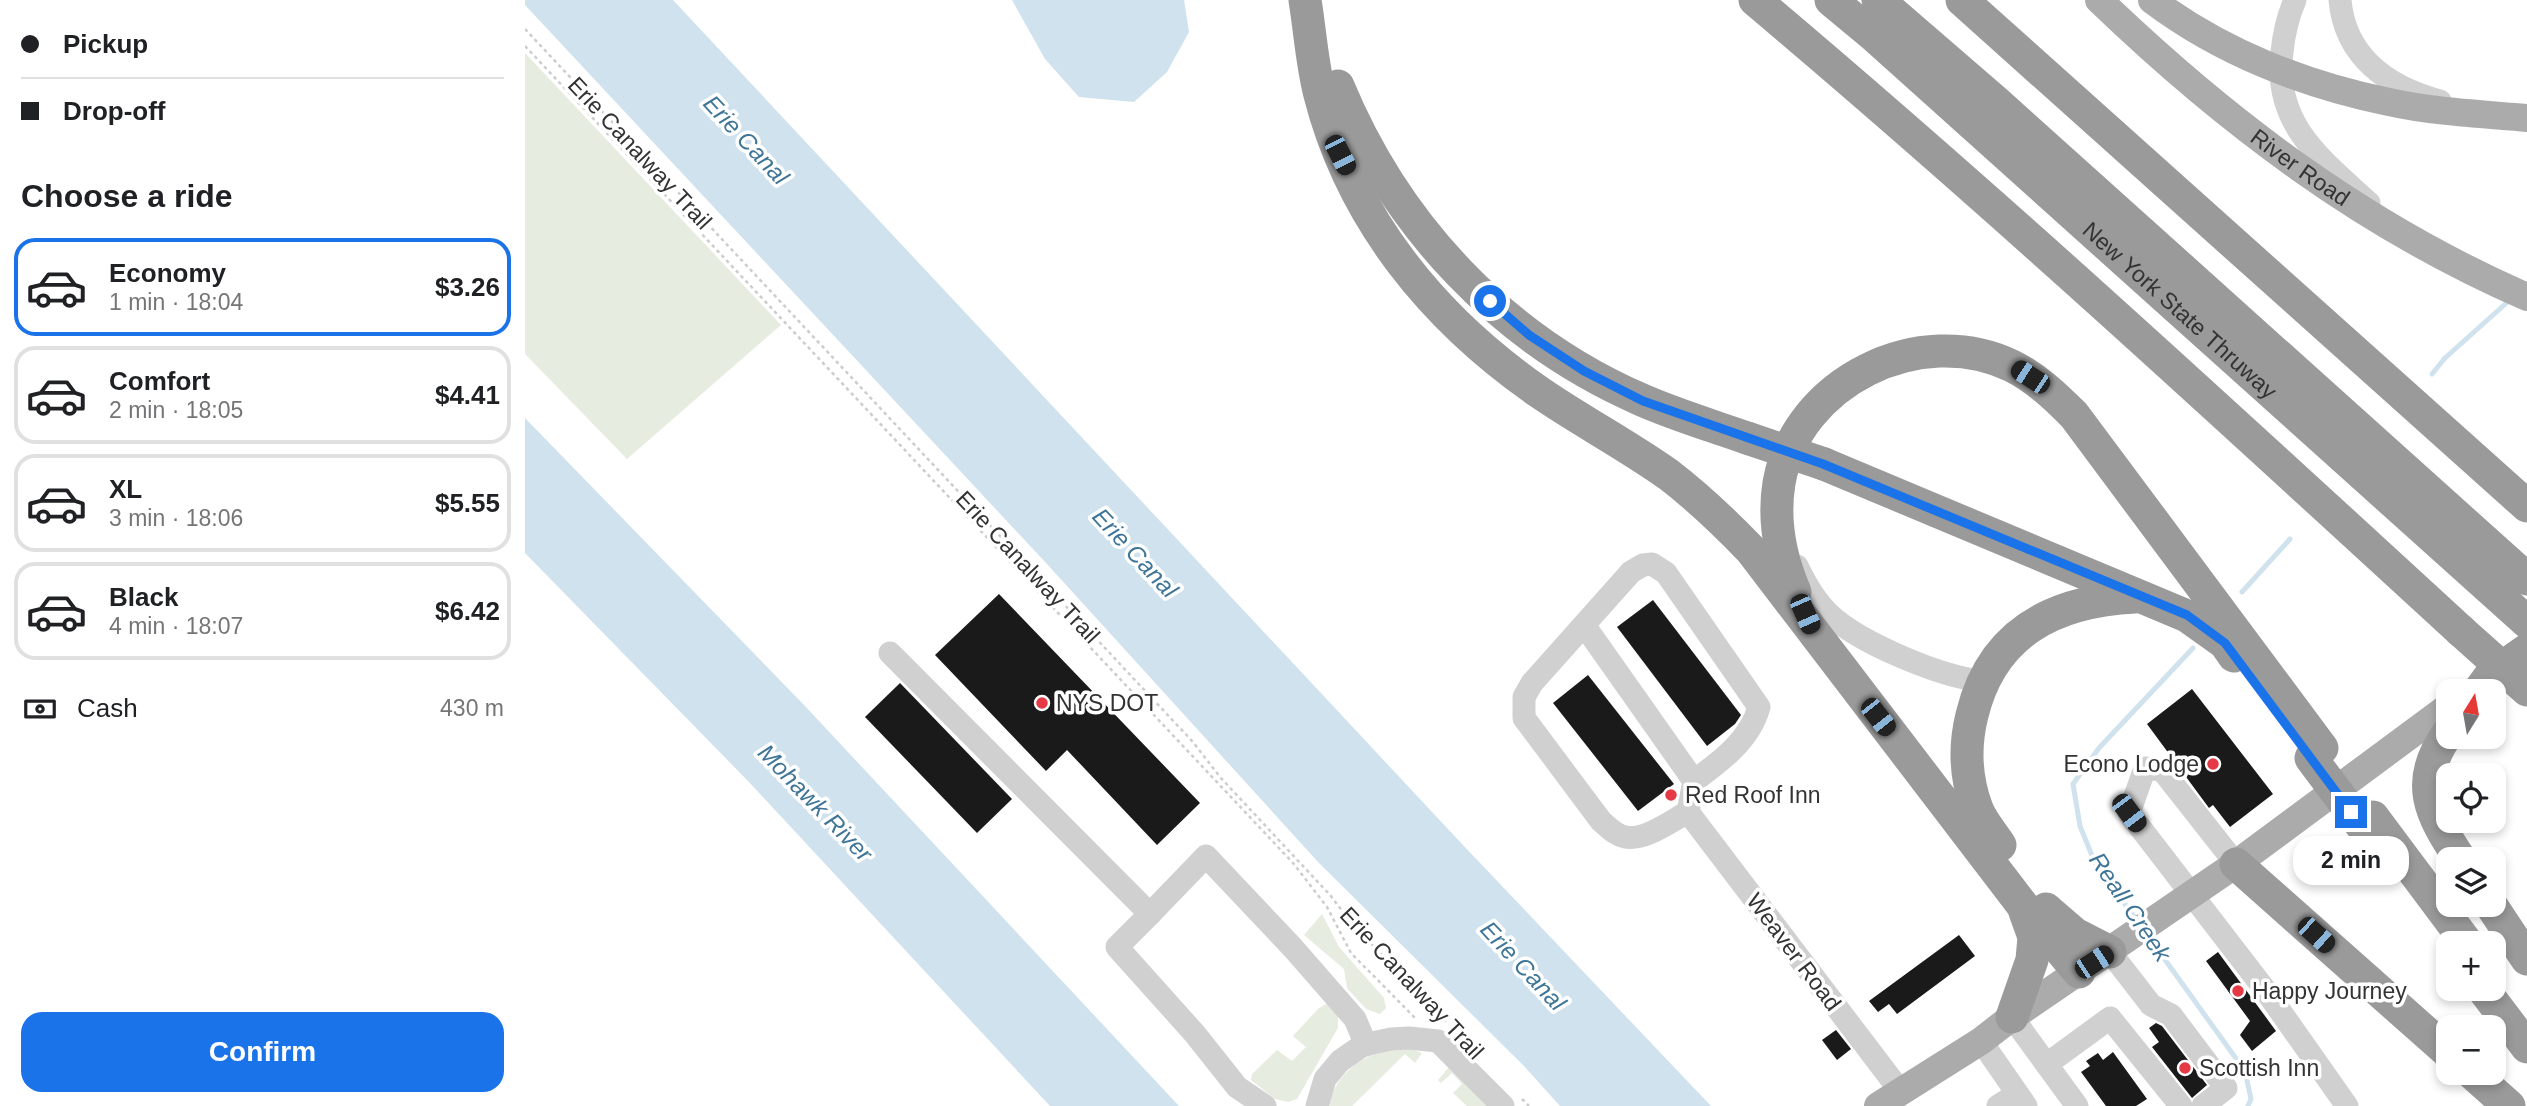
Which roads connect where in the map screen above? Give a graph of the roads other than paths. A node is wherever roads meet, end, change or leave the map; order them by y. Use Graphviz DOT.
graph roads {
  1 [pos="1755,0"];
  2 [pos="1831,0"];
  3 [pos="1878,0"];
  4 [pos="1962,0"];
  5 [pos="2099,0"];
  6 [pos="2152,0"];
  7 [pos="2295,0"];
  8 [pos="2340,0"];
  9 [pos="1305,1"];
  10 [pos="2280,70"];
  11 [pos="2494,115"];
  12 [pos="2527,118"];
  13 [pos="2404,235"];
  14 [pos="2515,292"];
  15 [pos="2527,506"];
  16 [pos="1776,507"];
  17 [pos="2521,594"];
  18 [pos="2139,597"];
  19 [pos="1584,625"];
  20 [pos="1813,632"];
  21 [pos="2527,634"];
  22 [pos="2527,650"];
  23 [pos="890,653"];
  24 [pos="2485,679"];
  25 [pos="2488,679"];
  26 [pos="1982,681"];
  27 [pos="2527,690"];
  28 [pos="2436,715"];
  29 [pos="2437,749"];
  30 [pos="2316,753"];
  31 [pos="1694,781"];
  32 [pos="2177,789"];
  33 [pos="1688,812"];
  34 [pos="2369,824"];
  35 [pos="2453,847"];
  36 [pos="2228,854"];
  37 [pos="2191,895"];
  38 [pos="2023,906"];
  39 [pos="1150,914"];
  40 [pos="2499,917"];
  41 [pos="2441,931"];
  42 [pos="2457,931"];
  43 [pos="2119,946"];
  44 [pos="2527,959"];
  45 [pos="2079,972"];
  46 [pos="2506,996"];
  47 [pos="2492,1001"];
  48 [pos="2012,1017"];
  49 [pos="2527,1024"];
  50 [pos="1982,1041"];
  51 [pos="2436,1041"];
  52 [pos="1366,1045"];
  53 [pos="2527,1047"];
  54 [pos="2047,1064"];
  55 [pos="2485,1085"];
  56 [pos="1889,1099"];
  57 [pos="1512,1102"];
  58 [pos="2014,1102"];
  59 [pos="1265,1106"];
  60 [pos="1317,1106"];
  61 [pos="2077,1106"];
  62 [pos="2181,1106"];
  63 [pos="2203,1106"];
  64 [pos="2347,1106"];
  65 [pos="2509,1106"];
  1 -- 27 [label="highway, bridge"];
  2 -- 17 [label="highway, New York State Thruway"];
  3 -- 17 [label="highway, New York State Thruway"];
  4 -- 15 [label="highway"];
  5 -- 13 [label="main road, River Road"];
  6 -- 10 [label="main road"];
  7 -- 10 [label="street"];
  8 -- 11 [label="street"];
  9 -- 18 [label="highway, bridge"];
  9 -- 20 [label="highway"];
  10 -- 11 [label="main road"];
  10 -- 13 [label="street"];
  11 -- 12 [label="main road"];
  13 -- 14 [label="main road, River Road"];
  16 -- 20 [label="highway"];
  16 -- 26 [label="street"];
  16 -- 30 [label="highway"];
  18 -- 26 [label="highway"];
  18 -- 30 [label="highway"];
  19 -- 31 [label="street"];
  19 -- 31 [label="street"];
  19 -- 33 [label="street"];
  20 -- 38 [label="highway"];
  21 -- 24 [label="main road"];
  22 -- 25 [label="highway"];
  23 -- 39 [label="street"];
  26 -- 43 [label="highway"];
  28 -- 36 [label="main road"];
  29 -- 35 [label="highway"];
  30 -- 34 [label="highway, bridge"];
  31 -- 33 [label="street"];
  32 -- 36 [label="street"];
  32 -- 36 [label="street"];
  32 -- 37 [label="street"];
  33 -- 56 [label="street, Weaver Road"];
  34 -- 41 [label="highway"];
  34 -- 42 [label="highway"];
  36 -- 37 [label="main road"];
  36 -- 51 [label="highway"];
  37 -- 43 [label="main road"];
  37 -- 64 [label="street"];
  38 -- 45 [label="highway"];
  38 -- 48 [label="highway"];
  39 -- 52 [label="street"];
  39 -- 59 [label="street"];
  40 -- 44 [label="highway"];
  43 -- 45 [label="main road"];
  43 -- 63 [label="street"];
  45 -- 48 [label="main road"];
  46 -- 49 [label="highway"];
  47 -- 53 [label="highway"];
  48 -- 50 [label="main road"];
  48 -- 54 [label="street"];
  50 -- 56 [label="main road"];
  50 -- 58 [label="street"];
  52 -- 57 [label="street"];
  52 -- 60 [label="street"];
  54 -- 61 [label="street"];
  54 -- 62 [label="street"];
  55 -- 65 [label="highway"];
}
